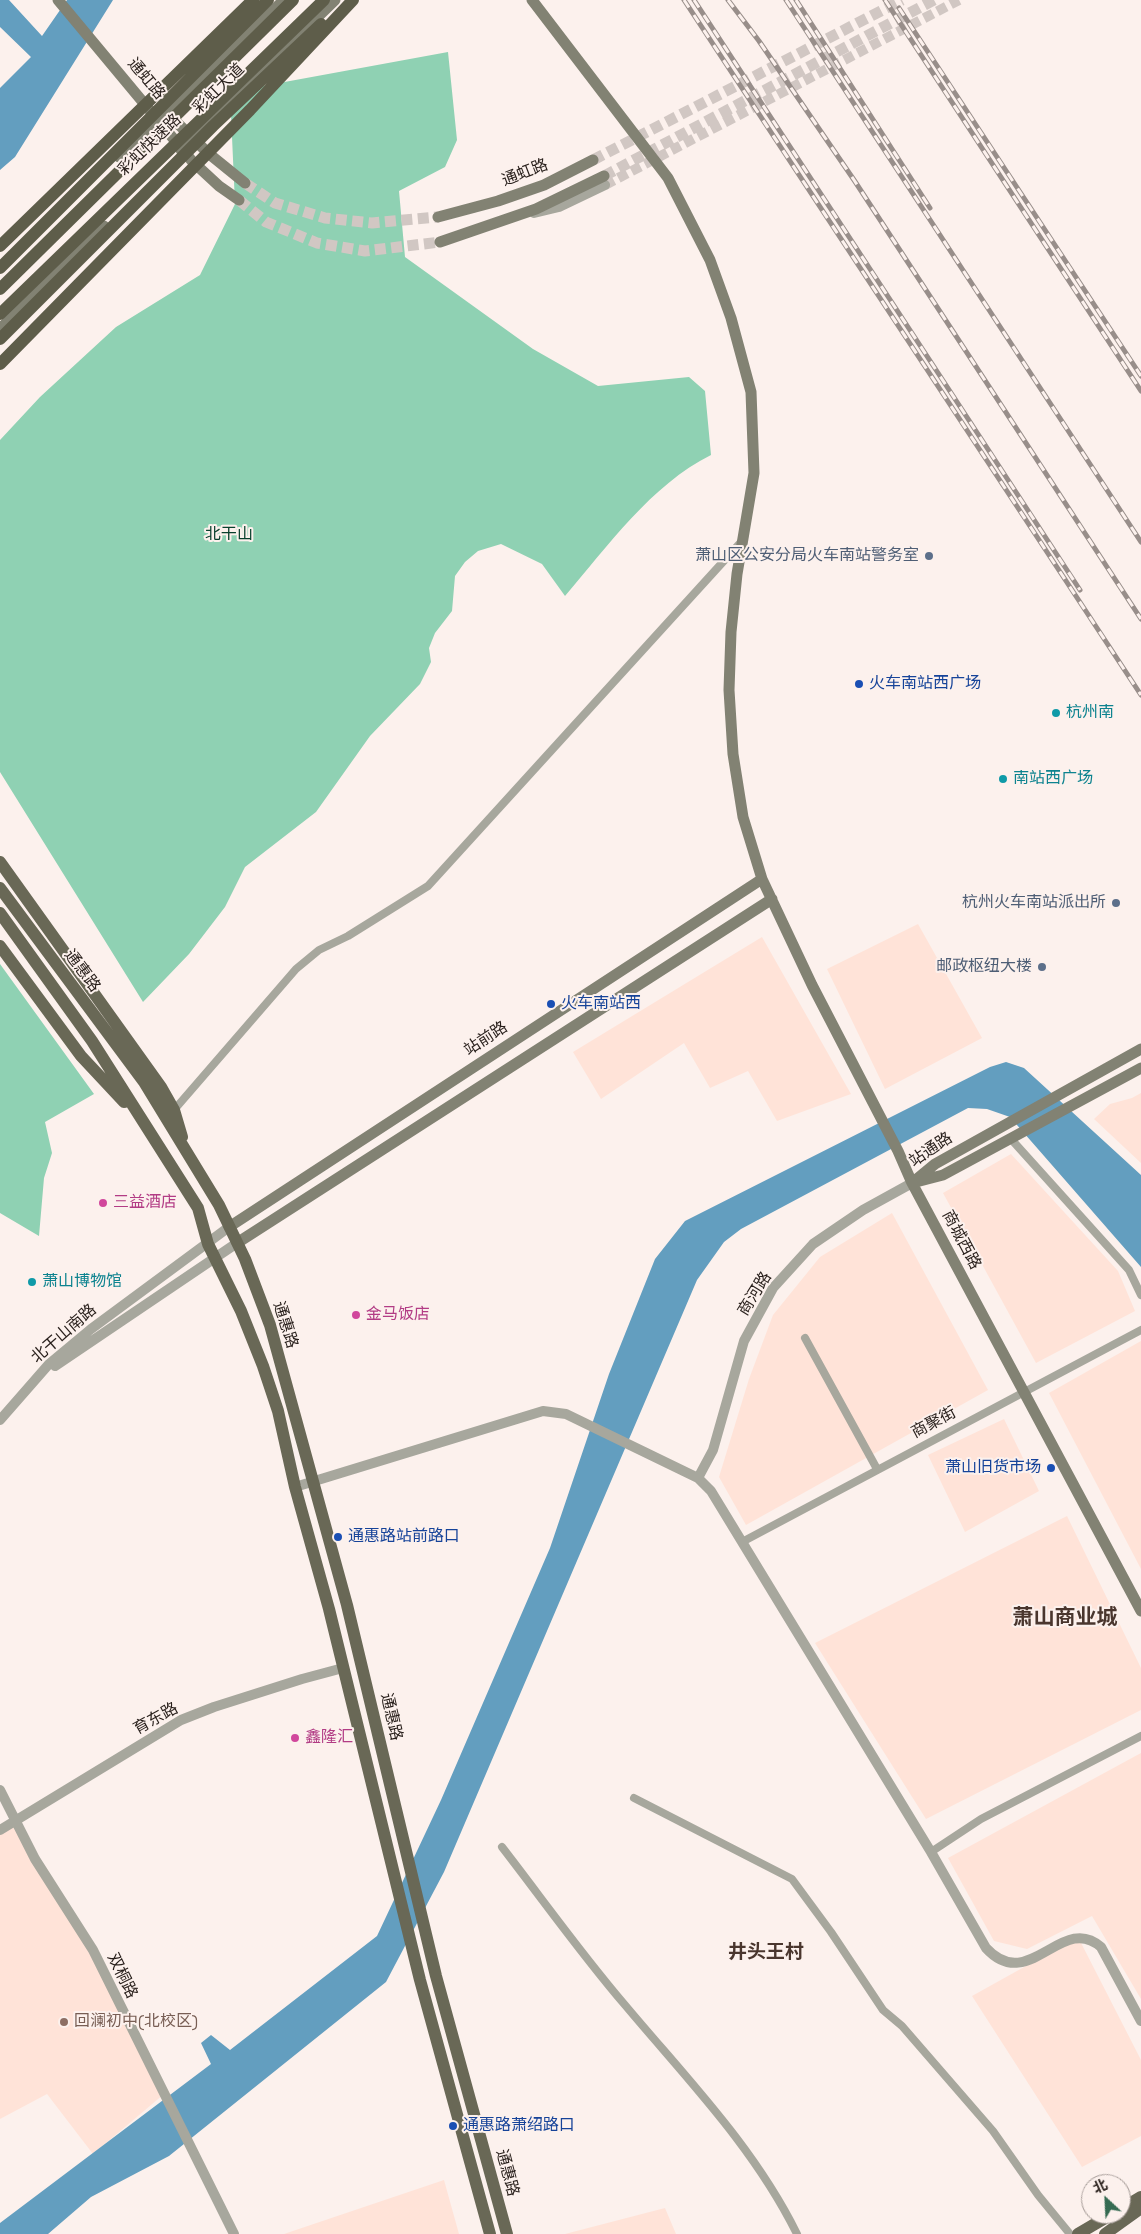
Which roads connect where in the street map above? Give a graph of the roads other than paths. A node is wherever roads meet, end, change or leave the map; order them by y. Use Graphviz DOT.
graph roads {
  1 [pos="58,0"];
  2 [pos="253,0"];
  3 [pos="268,0"];
  4 [pos="284,0"];
  5 [pos="294,0"];
  6 [pos="324,0"];
  7 [pos="335,0"];
  8 [pos="347,0"];
  9 [pos="353,0"];
  10 [pos="532,0"];
  11 [pos="162,116"];
  12 [pos="192,138"];
  13 [pos="183,149"];
  14 [pos="593,160"];
  15 [pos="604,180"];
  16 [pos="245,183"];
  17 [pos="239,200"];
  18 [pos="438,217"];
  19 [pos="440,242"];
  20 [pos="0,246"];
  21 [pos="0,268"];
  22 [pos="0,273"];
  23 [pos="0,289"];
  24 [pos="0,314"];
  25 [pos="0,329"];
  26 [pos="0,339"];
  27 [pos="0,364"];
  28 [pos="743,540"];
  29 [pos="0,862"];
  30 [pos="762,879"];
  31 [pos="0,888"];
  32 [pos="772,899"];
  33 [pos="0,913"];
  34 [pos="0,946"];
  35 [pos="1141,1049"];
  36 [pos="1141,1068"];
  37 [pos="174,1110"];
  38 [pos="1011,1139"];
  39 [pos="187,1154"];
  40 [pos="170,1161"];
  41 [pos="912,1183"];
  42 [pos="229,1227"];
  43 [pos="237,1243"];
  44 [pos="208,1244"];
  45 [pos="216,1259"];
  46 [pos="1141,1295"];
  47 [pos="1141,1330"];
  48 [pos="806,1338"];
  49 [pos="34,1381"];
  50 [pos="1023,1392"];
  51 [pos="0,1420"];
  52 [pos="877,1469"];
  53 [pos="698,1478"];
  54 [pos="312,1481"];
  55 [pos="296,1487"];
  56 [pos="742,1542"];
  57 [pos="1141,1611"];
  58 [pos="343,1668"];
  59 [pos="1141,1736"];
  60 [pos="0,1790"];
  61 [pos="634,1798"];
  62 [pos="16,1821"];
  63 [pos="0,1830"];
  64 [pos="502,1847"];
  65 [pos="931,1852"];
  66 [pos="1141,2021"];
  67 [pos="1141,2208"];
  68 [pos="1095,2224"];
  69 [pos="234,2234"];
  70 [pos="490,2234"];
  71 [pos="507,2234"];
  72 [pos="797,2234"];
  73 [pos="1070,2234"];
  74 [pos="1078,2234"];
  75 [pos="1104,2234"];
  1 -- 11 [label="main road, 通虹路"];
  2 -- 20 [label="highway, bridge"];
  3 -- 21 [label="highway, bridge"];
  4 -- 11 [label="main road, 彩虹大道"];
  5 -- 23 [label="highway, 彩虹快速路, bridge"];
  6 -- 24 [label="highway, 彩虹快速路, bridge"];
  7 -- 12 [label="main road, 彩虹大道"];
  8 -- 26 [label="highway, bridge"];
  9 -- 27 [label="highway, bridge"];
  10 -- 28 [label="main road, 商城西路"];
  11 -- 12 [label="main road, 通虹路"];
  11 -- 13 [label="main road, 通虹路"];
  11 -- 22 [label="main road, 彩虹大道"];
  12 -- 13 [label="main road, 彩虹大道"];
  12 -- 16 [label="main road, 通虹路"];
  13 -- 17 [label="main road, 通虹路"];
  13 -- 25 [label="main road, 彩虹大道"];
  14 -- 18 [label="main road, 通虹路"];
  15 -- 19 [label="main road"];
  28 -- 30 [label="main road, 商城西路"];
  28 -- 37 [label="street"];
  29 -- 37 [label="main road"];
  30 -- 32 [label="main road, 商城西路"];
  30 -- 42 [label="main road, 站前路"];
  31 -- 39 [label="main road, 通惠路"];
  32 -- 41 [label="main road, 商城西路"];
  32 -- 43 [label="main road"];
  33 -- 40 [label="main road, 通惠路"];
  34 -- 40 [label="main road"];
  35 -- 41 [label="main road, 站通路"];
  36 -- 38 [label="main road, 站通路"];
  37 -- 39 [label="main road"];
  38 -- 41 [label="main road, 站通路"];
  38 -- 46 [label="street"];
  39 -- 42 [label="main road, 通惠路"];
  40 -- 44 [label="main road, 通惠路"];
  41 -- 50 [label="main road, 商城西路"];
  41 -- 53 [label="street, 商河路"];
  42 -- 43 [label="main road, 通惠路"];
  42 -- 44 [label="street, 北干山南路"];
  43 -- 45 [label="street"];
  43 -- 54 [label="main road, 通惠路"];
  44 -- 45 [label="main road, 通惠路"];
  44 -- 49 [label="street, 北干山南路"];
  45 -- 49 [label="street"];
  45 -- 55 [label="main road, 通惠路"];
  47 -- 50 [label="street, 商聚街"];
  48 -- 52 [label="street"];
  49 -- 51 [label="street, 北干山南路"];
  50 -- 52 [label="street, 商聚街"];
  50 -- 57 [label="main road, 商城西路"];
  52 -- 56 [label="street, 商聚街"];
  53 -- 54 [label="street"];
  53 -- 56 [label="street"];
  54 -- 55 [label="street"];
  54 -- 71 [label="main road, 通惠路"];
  55 -- 58 [label="main road, 通惠路"];
  56 -- 65 [label="street"];
  58 -- 62 [label="street, 育东路"];
  58 -- 70 [label="main road, 通惠路"];
  59 -- 65 [label="street"];
  60 -- 62 [label="street, 双桐路"];
  61 -- 73 [label="street"];
  62 -- 63 [label="street, 育东路"];
  62 -- 69 [label="street, 双桐路"];
  64 -- 72 [label="street"];
  65 -- 66 [label="street"];
  67 -- 75 [label="main road"];
  68 -- 74 [label="main road"];
}
